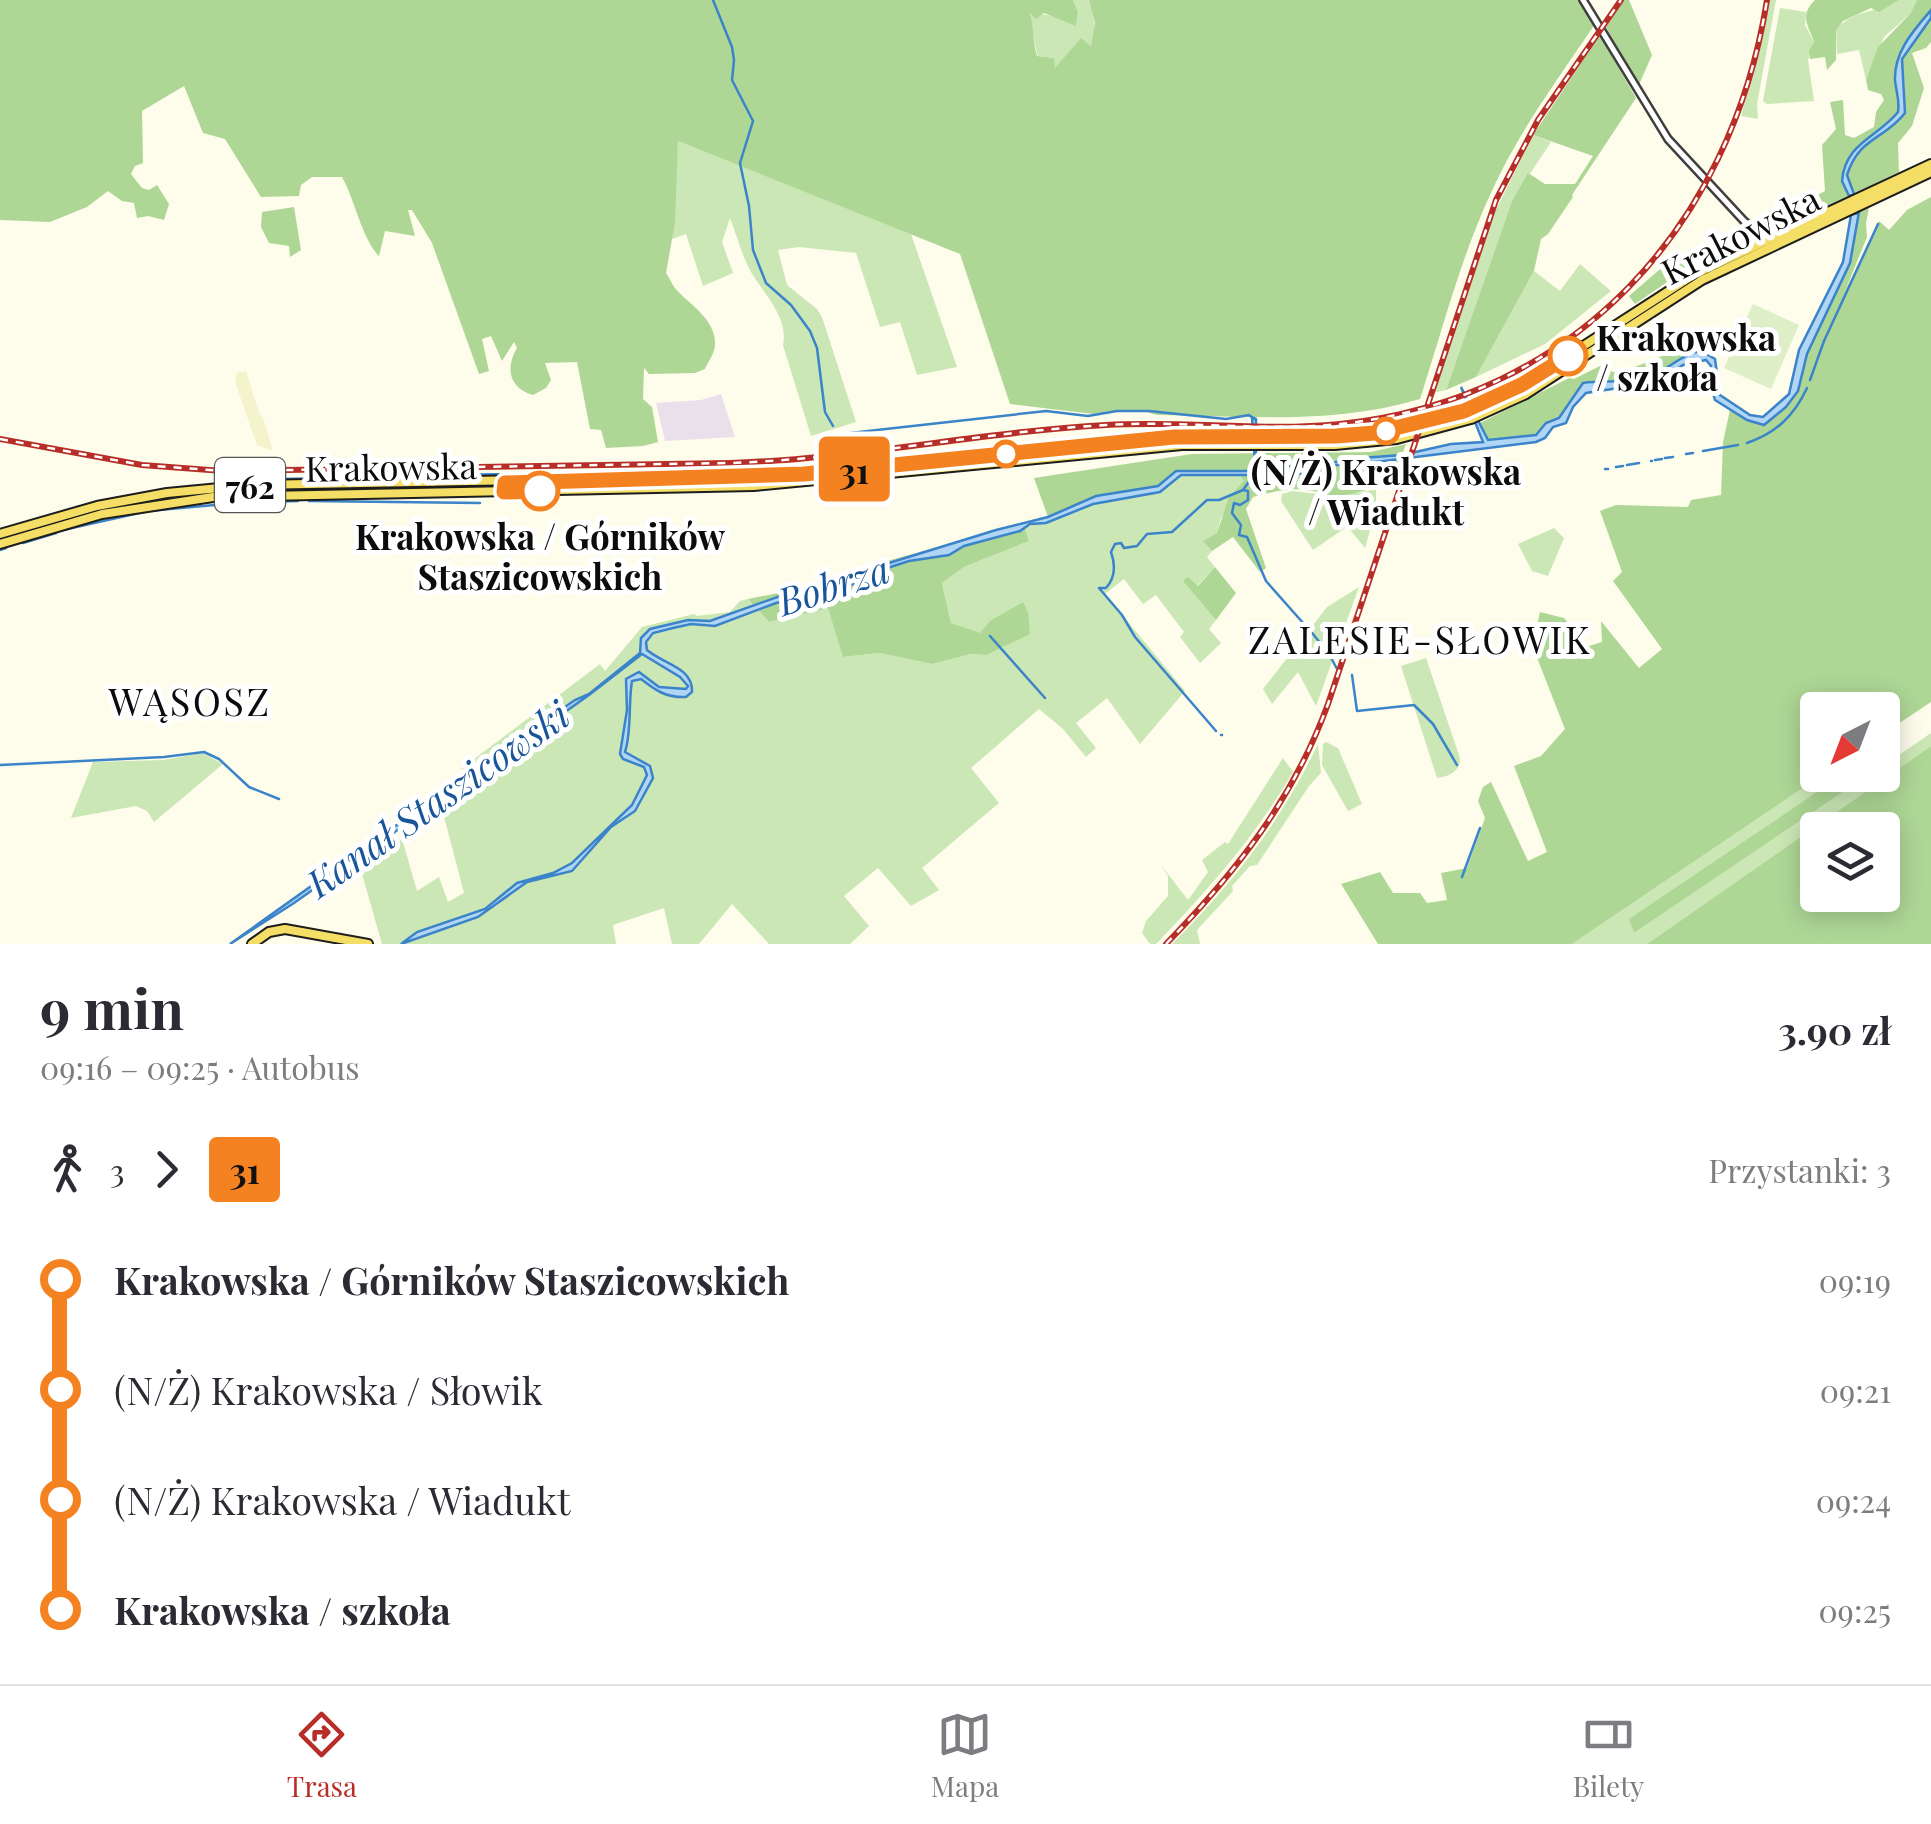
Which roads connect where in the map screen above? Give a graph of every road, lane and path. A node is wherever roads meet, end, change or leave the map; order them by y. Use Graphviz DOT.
graph roads {
  1 [pos="1583,0"];
  2 [pos="1931,164"];
  3 [pos="1931,172"];
  4 [pos="1864,198"];
  5 [pos="1762,245"];
  6 [pos="0,534"];
  7 [pos="0,544"];
  8 [pos="252,944"];
  9 [pos="368,944"];
  1 -- 5 [label="street"];
  2 -- 4 [label="main road, 762"];
  3 -- 4 [label="main road, 762"];
  4 -- 5 [label="main road, Krakowska / 762"];
  5 -- 6 [label="main road, Krakowska / 762"];
  5 -- 7 [label="main road, Krakowska / 762"];
  8 -- 9 [label="main road"];
}
